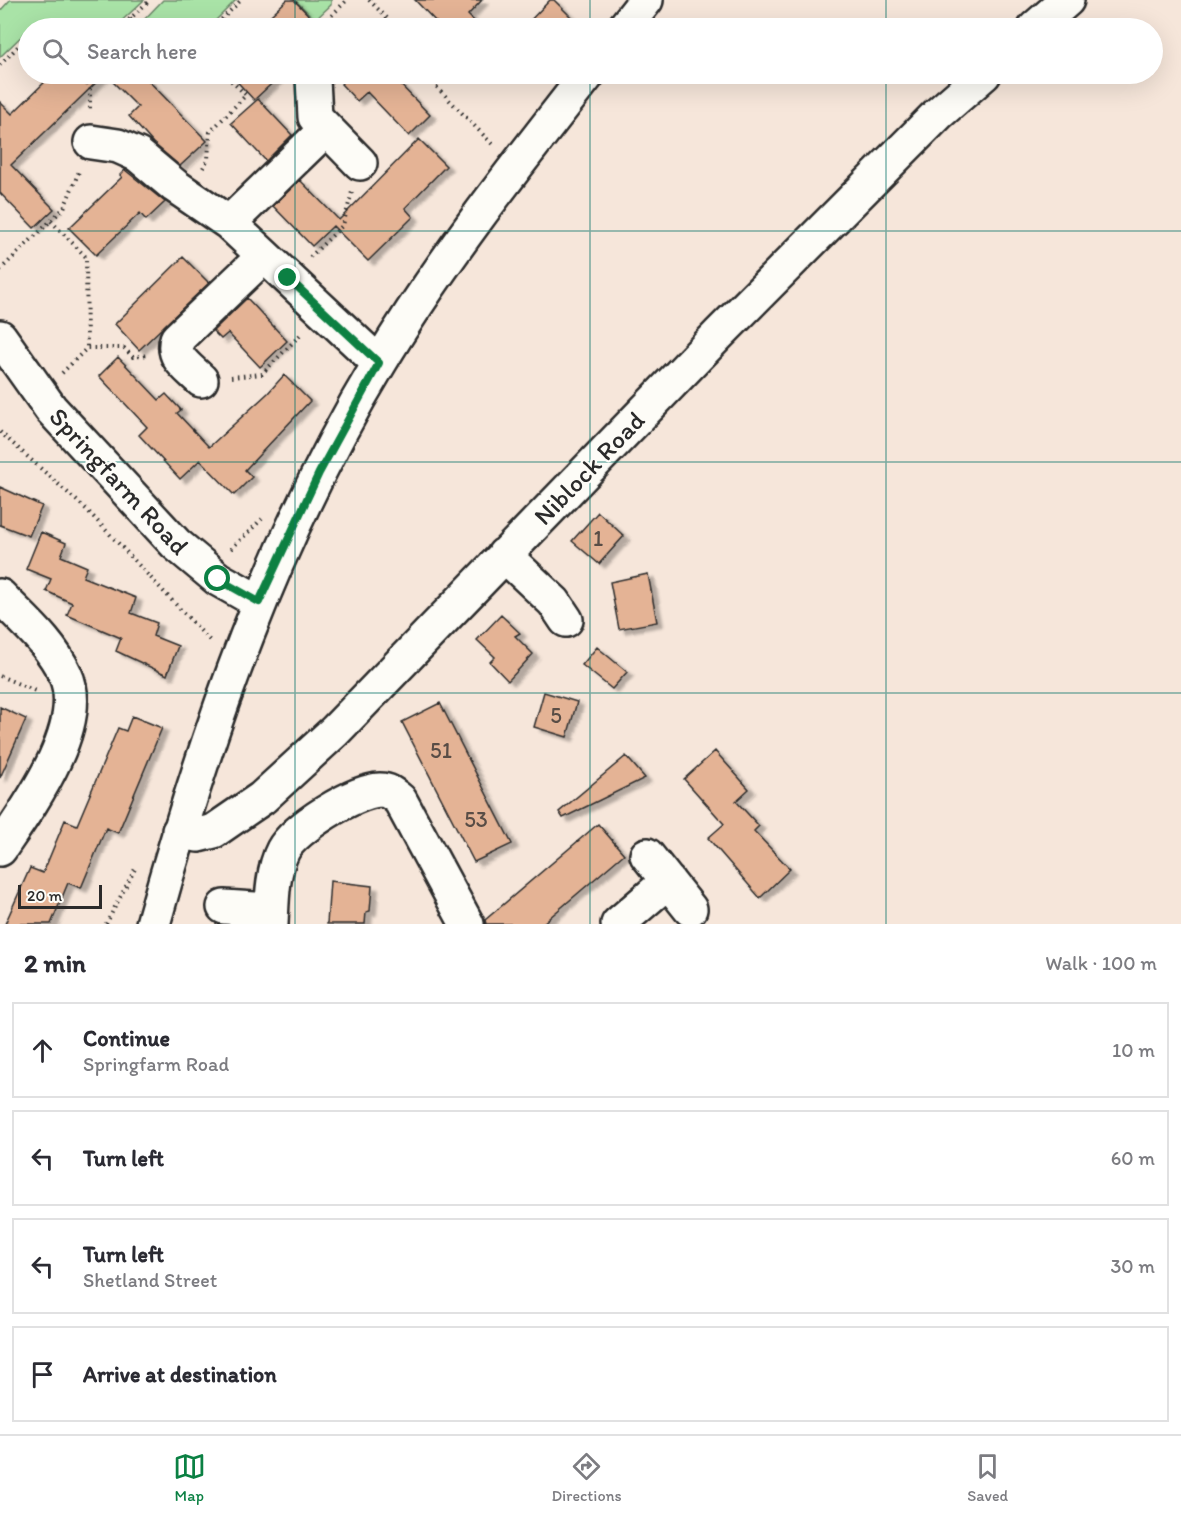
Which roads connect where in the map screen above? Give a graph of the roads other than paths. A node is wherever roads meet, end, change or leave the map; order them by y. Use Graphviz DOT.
graph roads {
  1 [pos="646,0"];
  2 [pos="1067,0"];
  3 [pos="632,18"];
  4 [pos="1046,18"];
  5 [pos="313,84"];
  6 [pos="580,84"];
  7 [pos="972,84"];
  8 [pos="326,129"];
  9 [pos="91,142"];
  10 [pos="360,163"];
  11 [pos="229,224"];
  12 [pos="264,256"];
  13 [pos="0,337"];
  14 [pos="379,363"];
  15 [pos="201,380"];
  16 [pos="504,555"];
  17 [pos="0,596"];
  18 [pos="259,602"];
  19 [pos="566,620"];
  20 [pos="179,831"];
  21 [pos="0,849"];
  22 [pos="647,855"];
  23 [pos="668,881"];
  24 [pos="224,907"];
  25 [pos="690,909"];
  26 [pos="271,917"];
  27 [pos="153,924"];
  28 [pos="467,924"];
  29 [pos="618,924"];
  1 -- 3 [label="street"];
  2 -- 4 [label="street"];
  5 -- 8 [label="street"];
  6 -- 14 [label="street"];
  7 -- 16 [label="street, Niblock Road"];
  8 -- 10 [label="street"];
  8 -- 11 [label="street"];
  9 -- 11 [label="street"];
  11 -- 12 [label="street"];
  12 -- 14 [label="street"];
  12 -- 15 [label="street"];
  13 -- 18 [label="street, Springfarm Road"];
  14 -- 18 [label="street"];
  16 -- 19 [label="street"];
  16 -- 20 [label="street, Niblock Road"];
  17 -- 21 [label="street"];
  18 -- 20 [label="street"];
  20 -- 27 [label="street"];
  22 -- 23 [label="street"];
  23 -- 25 [label="street"];
  23 -- 29 [label="street"];
  24 -- 26 [label="street"];
  26 -- 28 [label="street"];
}
